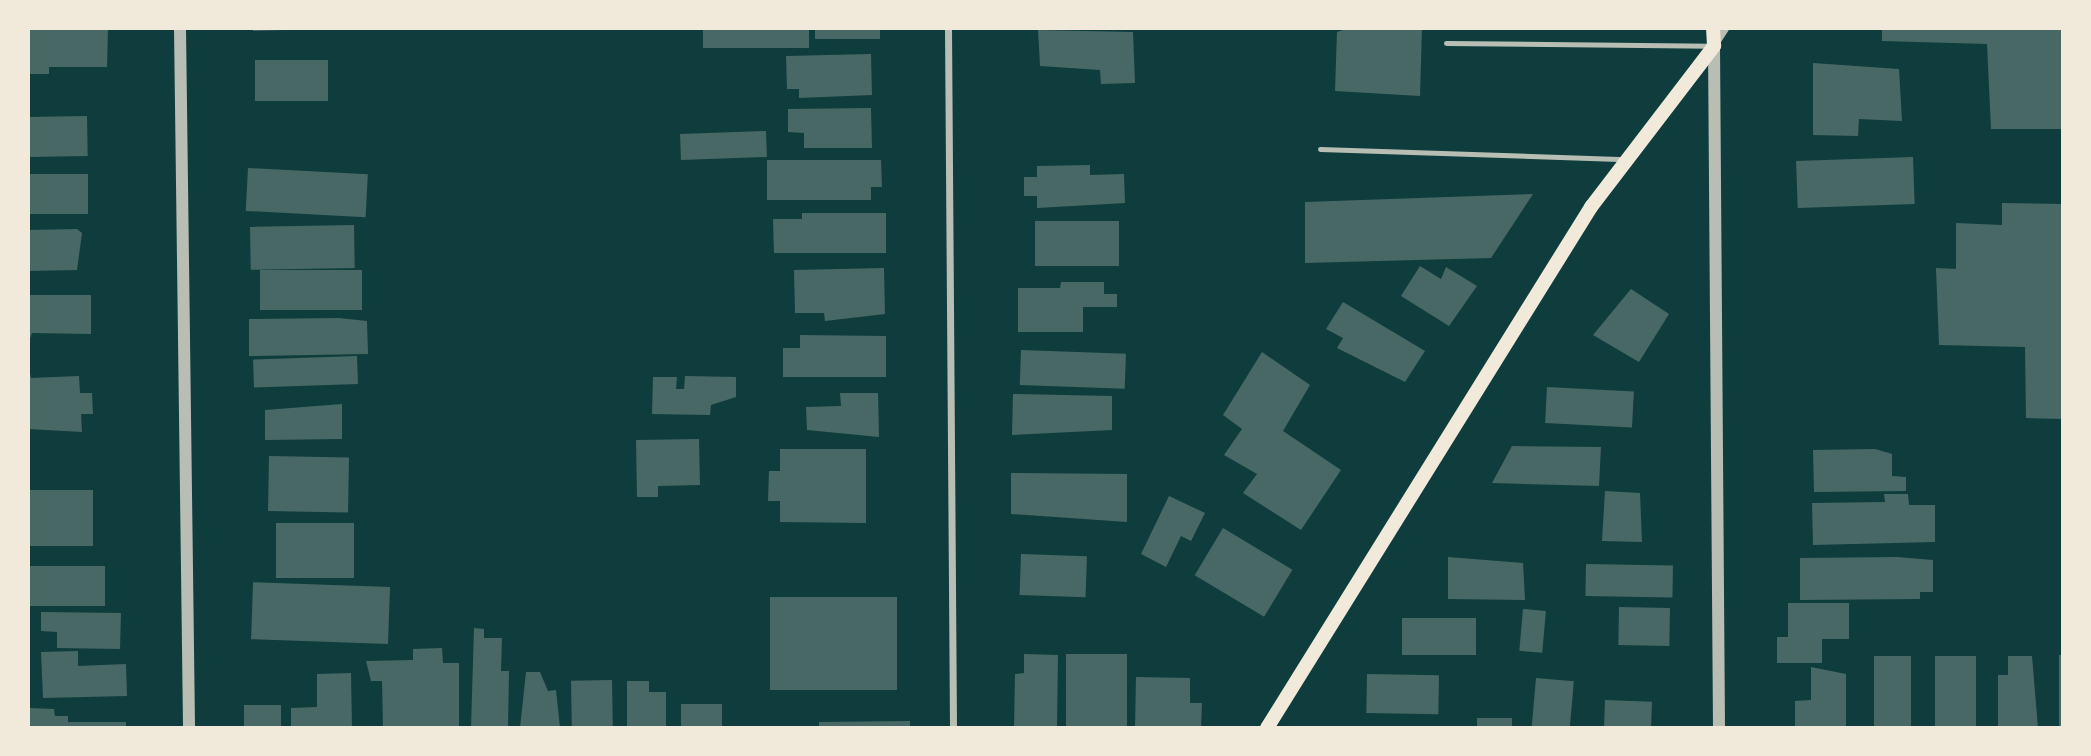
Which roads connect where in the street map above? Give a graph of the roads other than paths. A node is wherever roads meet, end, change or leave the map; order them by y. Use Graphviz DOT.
graph roads {
  1 [pos="180,28"];
  2 [pos="948,28"];
  3 [pos="1713,28"];
  4 [pos="1725,28"];
  5 [pos="1446,43"];
  6 [pos="1714,46"];
  7 [pos="1320,149"];
  8 [pos="1626,159"];
  9 [pos="189,728"];
  10 [pos="953,728"];
  11 [pos="1267,728"];
  12 [pos="1719,728"];
  1 -- 9 [label="street"];
  2 -- 10 [label="street"];
  3 -- 6 [label="main road"];
  4 -- 6 [label="street"];
  5 -- 6 [label="lane"];
  6 -- 8 [label="main road"];
  6 -- 12 [label="street"];
  7 -- 8 [label="lane"];
  8 -- 11 [label="main road"];
}
